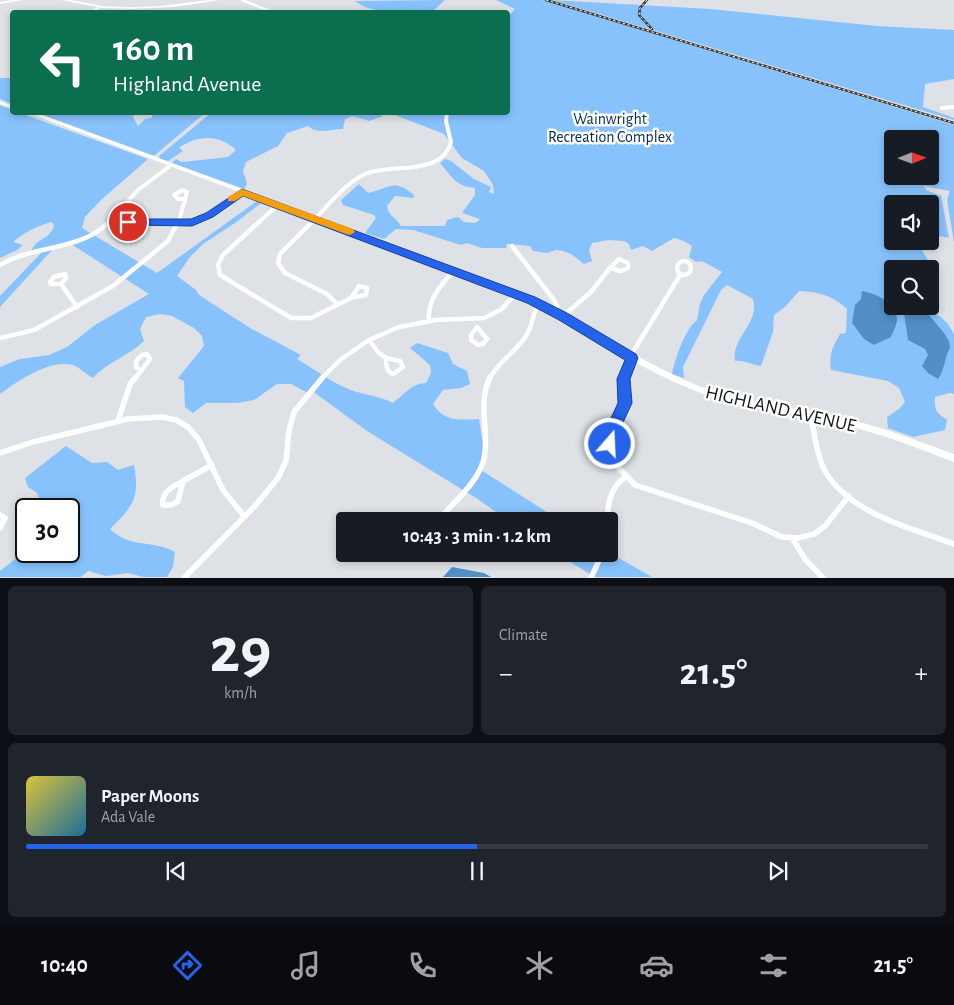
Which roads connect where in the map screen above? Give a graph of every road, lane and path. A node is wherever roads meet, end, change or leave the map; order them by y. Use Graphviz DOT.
graph roads {
  1 [pos="20,0"];
  2 [pos="65,0"];
  3 [pos="185,0"];
  4 [pos="217,0"];
  5 [pos="242,0"];
  6 [pos="73,1"];
  7 [pos="0,3"];
  8 [pos="181,5"];
  9 [pos="100,7"];
  10 [pos="95,10"];
  11 [pos="267,10"];
  12 [pos="954,107"];
  13 [pos="942,108"];
  14 [pos="36,115"];
  15 [pos="446,115"];
  16 [pos="170,166"];
  17 [pos="242,192"];
  18 [pos="184,199"];
  19 [pos="278,205"];
  20 [pos="315,219"];
  21 [pos="112,222"];
  22 [pos="178,223"];
  23 [pos="512,246"];
  24 [pos="0,265"];
  25 [pos="610,268"];
  26 [pos="454,270"];
  27 [pos="680,275"];
  28 [pos="61,284"];
  29 [pos="516,293"];
  30 [pos="351,298"];
  31 [pos="538,303"];
  32 [pos="337,304"];
  33 [pos="77,307"];
  34 [pos="553,311"];
  35 [pos="563,316"];
  36 [pos="478,319"];
  37 [pos="429,321"];
  38 [pos="477,327"];
  39 [pos="0,338"];
  40 [pos="369,340"];
  41 [pos="386,358"];
  42 [pos="631,358"];
  43 [pos="141,371"];
  44 [pos="810,415"];
  45 [pos="118,421"];
  46 [pos="0,453"];
  47 [pos="954,458"];
  48 [pos="212,465"];
  49 [pos="625,477"];
  50 [pos="183,481"];
  51 [pos="849,496"];
  52 [pos="445,512"];
  53 [pos="608,512"];
  54 [pos="0,516"];
  55 [pos="244,516"];
  56 [pos="0,528"];
  57 [pos="792,538"];
  58 [pos="954,544"];
  59 [pos="598,562"];
  60 [pos="184,578"];
  61 [pos="591,578"];
  62 [pos="823,578"];
  1 -- 7 [label="street"];
  2 -- 6 [label="street"];
  3 -- 8 [label="street"];
  4 -- 8 [label="street"];
  5 -- 11 [label="street"];
  6 -- 9 [label="street"];
  8 -- 9 [label="street"];
  9 -- 10 [label="street"];
  12 -- 13 [label="street"];
  14 -- 16 [label="street, HIGHLAND AVENUE"];
  15 -- 20 [label="street"];
  16 -- 17 [label="street, HIGHLAND AVENUE"];
  16 -- 21 [label="street"];
  17 -- 19 [label="street, HIGHLAND AVENUE"];
  17 -- 22 [label="street"];
  18 -- 22 [label="street"];
  19 -- 20 [label="street, HIGHLAND AVENUE"];
  19 -- 32 [label="street"];
  20 -- 26 [label="street, HIGHLAND AVENUE"];
  20 -- 32 [label="street"];
  21 -- 22 [label="street"];
  21 -- 24 [label="street"];
  22 -- 33 [label="street"];
  23 -- 34 [label="street"];
  25 -- 35 [label="street"];
  26 -- 29 [label="street, HIGHLAND AVENUE"];
  26 -- 37 [label="street"];
  27 -- 42 [label="street"];
  28 -- 33 [label="street"];
  29 -- 31 [label="street, HIGHLAND AVENUE"];
  29 -- 36 [label="street"];
  30 -- 32 [label="street"];
  31 -- 34 [label="street, HIGHLAND AVENUE"];
  31 -- 52 [label="street"];
  33 -- 39 [label="street"];
  34 -- 35 [label="street, HIGHLAND AVENUE"];
  35 -- 42 [label="street, HIGHLAND AVENUE"];
  36 -- 37 [label="street"];
  36 -- 38 [label="street"];
  37 -- 40 [label="street"];
  40 -- 41 [label="street"];
  40 -- 55 [label="street"];
  42 -- 44 [label="street, HIGHLAND AVENUE"];
  42 -- 49 [label="street"];
  43 -- 45 [label="street"];
  44 -- 47 [label="street, HIGHLAND AVENUE"];
  44 -- 51 [label="street"];
  45 -- 46 [label="street"];
  45 -- 48 [label="street"];
  48 -- 50 [label="street"];
  48 -- 55 [label="street"];
  49 -- 53 [label="street"];
  49 -- 57 [label="street"];
  51 -- 57 [label="street"];
  51 -- 58 [label="street"];
  54 -- 56 [label="street"];
  55 -- 60 [label="street"];
  57 -- 62 [label="street"];
  59 -- 61 [label="street"];
}
